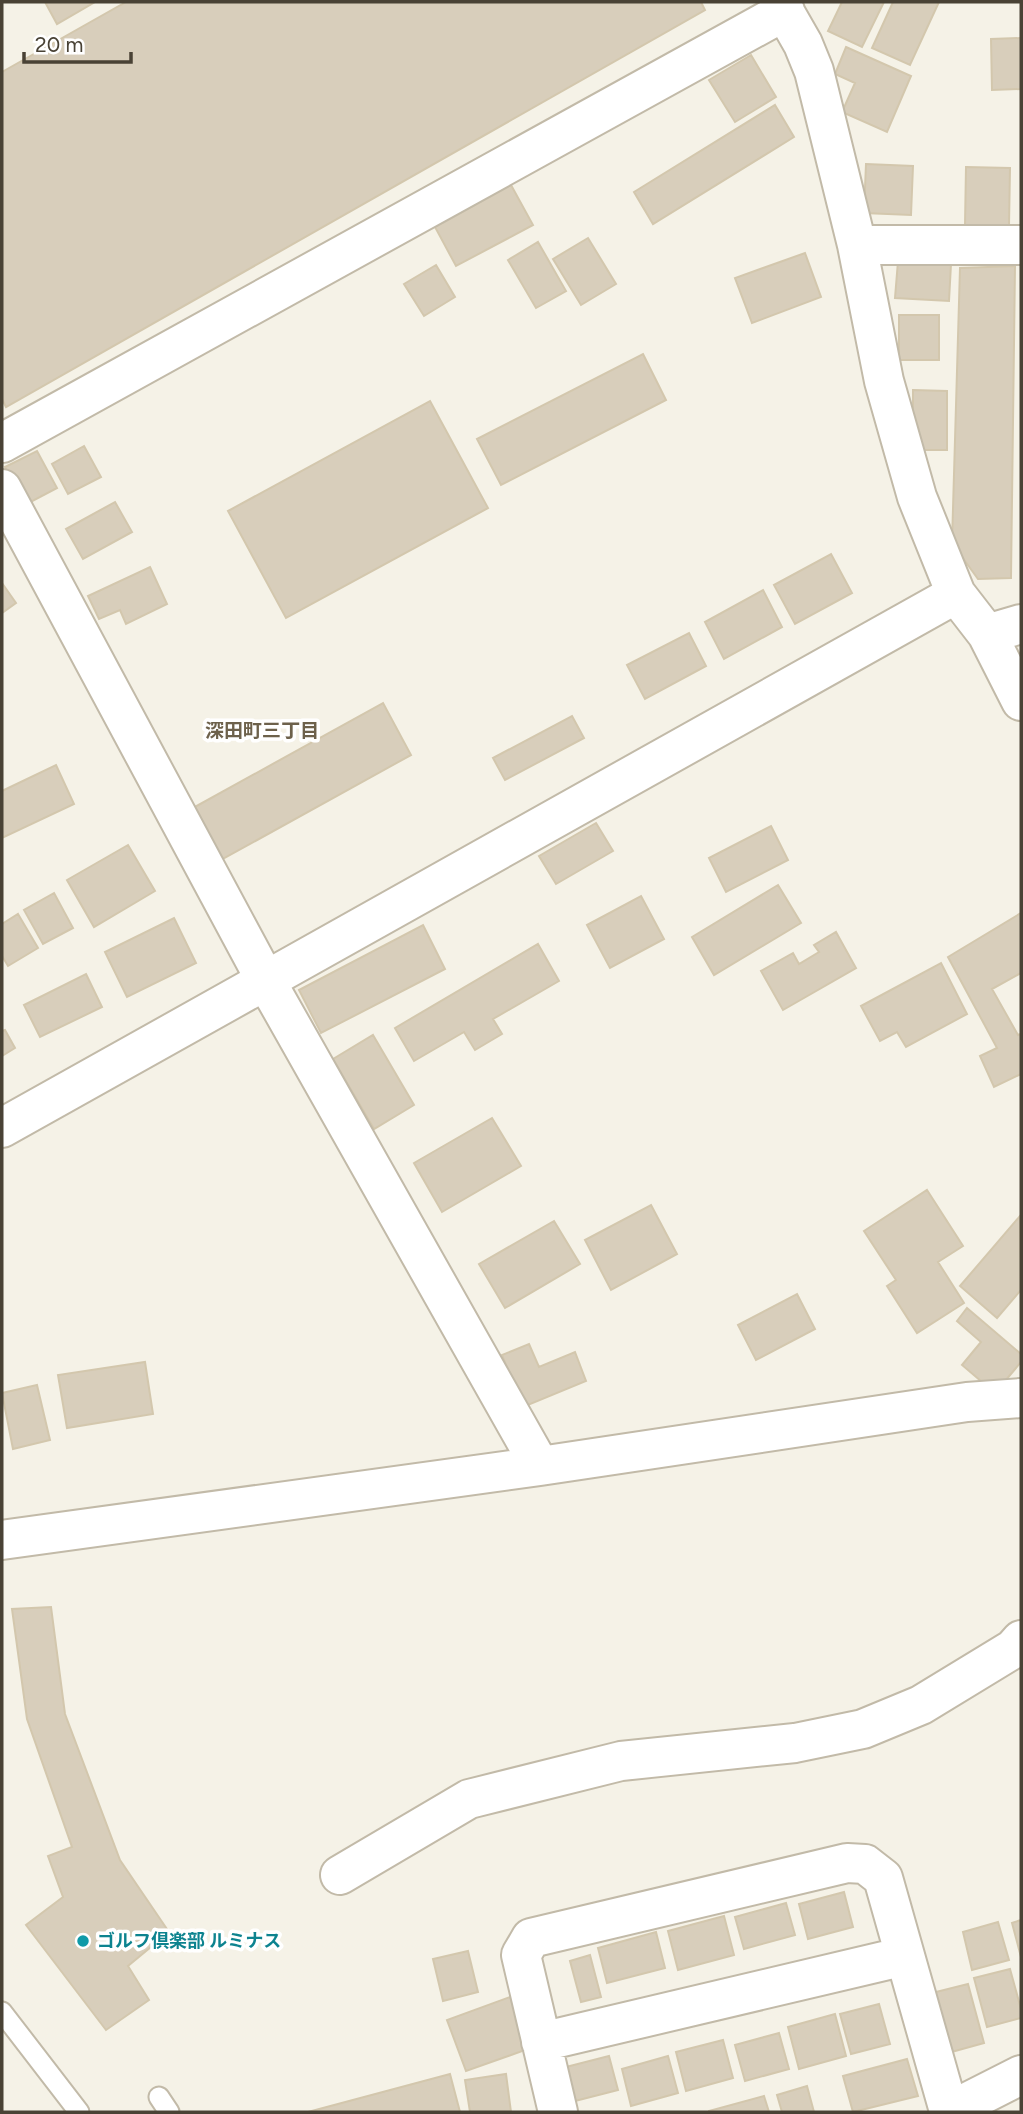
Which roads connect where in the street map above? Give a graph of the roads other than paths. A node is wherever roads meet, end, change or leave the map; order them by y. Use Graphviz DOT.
graph roads {
  1 [pos="782,6"];
  2 [pos="1021,245"];
  3 [pos="857,246"];
  4 [pos="2,443"];
  5 [pos="2,489"];
  6 [pos="956,594"];
  7 [pos="1004,629"];
  8 [pos="1021,701"];
  9 [pos="267,981"];
  10 [pos="2,1128"];
  11 [pos="1021,1398"];
  12 [pos="540,1466"];
  13 [pos="2,1540"];
  14 [pos="1021,1640"];
  15 [pos="340,1875"];
  16 [pos="905,1956"];
  17 [pos="2,2012"];
  18 [pos="541,2042"];
  19 [pos="1021,2075"];
  20 [pos="79,2112"];
  21 [pos="558,2112"];
  22 [pos="949,2112"];
  1 -- 3 [label="street"];
  1 -- 4 [label="street"];
  2 -- 3 [label="street"];
  3 -- 6 [label="street"];
  5 -- 9 [label="street"];
  6 -- 7 [label="street"];
  6 -- 9 [label="street"];
  7 -- 8 [label="street"];
  9 -- 10 [label="street"];
  9 -- 12 [label="street"];
  11 -- 12 [label="street"];
  12 -- 13 [label="street"];
  14 -- 15 [label="street"];
  16 -- 18 [label="street"];
  16 -- 18 [label="street"];
  16 -- 22 [label="street"];
  17 -- 20 [label="lane"];
  18 -- 21 [label="street"];
  19 -- 22 [label="street"];
}
